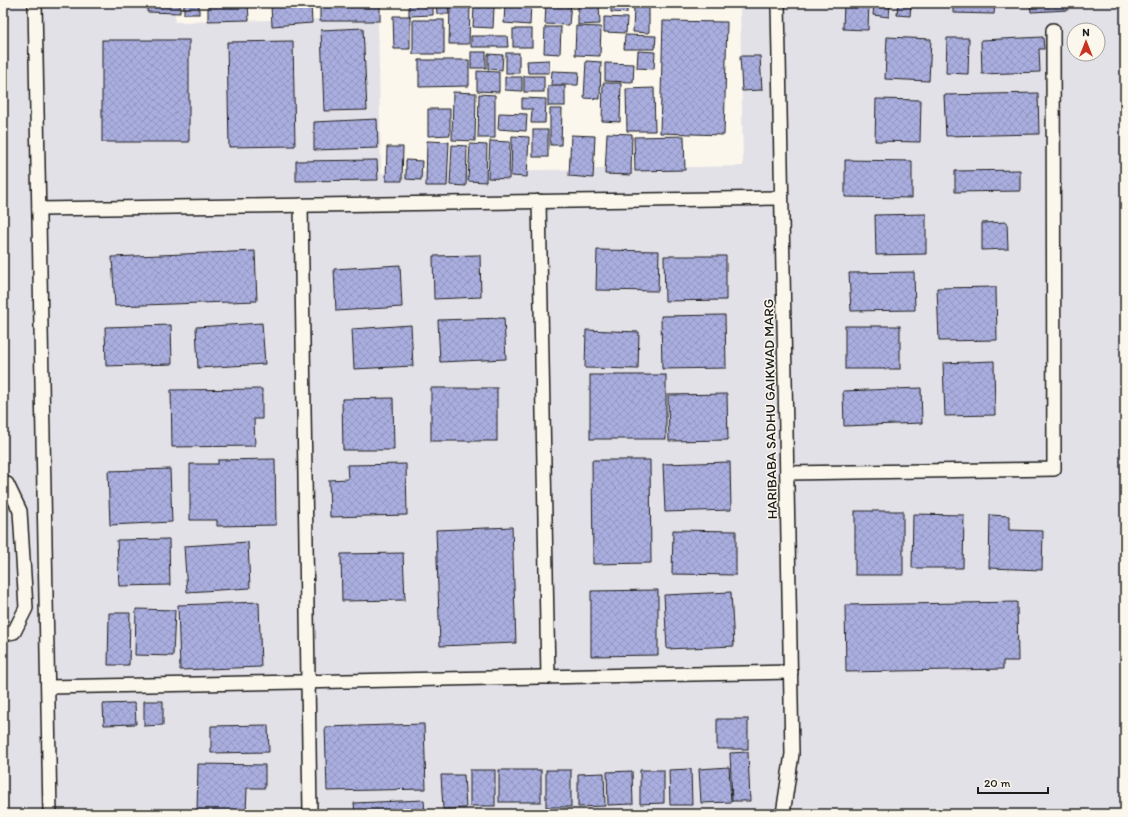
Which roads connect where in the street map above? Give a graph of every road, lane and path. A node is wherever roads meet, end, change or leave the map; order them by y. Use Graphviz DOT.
graph roads {
  1 [pos="35,3"];
  2 [pos="778,3"];
  3 [pos="1053,30"];
  4 [pos="781,198"];
  5 [pos="538,202"];
  6 [pos="301,205"];
  7 [pos="39,209"];
  8 [pos="787,473"];
  9 [pos="3,484"];
  10 [pos="3,634"];
  11 [pos="791,672"];
  12 [pos="548,677"];
  13 [pos="308,681"];
  14 [pos="48,687"];
  15 [pos="50,814"];
  16 [pos="310,814"];
  17 [pos="783,814"];
  1 -- 7 [label="lane"];
  2 -- 4 [label="lane, HARIBABA SADHU GAIKWAD MARG"];
  3 -- 8 [label="lane"];
  4 -- 5 [label="lane"];
  4 -- 8 [label="lane, HARIBABA SADHU GAIKWAD MARG"];
  5 -- 6 [label="lane"];
  5 -- 12 [label="lane"];
  6 -- 7 [label="lane"];
  6 -- 13 [label="lane"];
  7 -- 14 [label="lane"];
  8 -- 11 [label="lane, HARIBABA SADHU GAIKWAD MARG"];
  9 -- 10 [label="lane"];
  11 -- 12 [label="lane"];
  11 -- 17 [label="lane, HARIBABA SADHU GAIKWAD MARG"];
  12 -- 13 [label="lane"];
  13 -- 14 [label="lane"];
  13 -- 16 [label="lane"];
  14 -- 15 [label="lane"];
}
